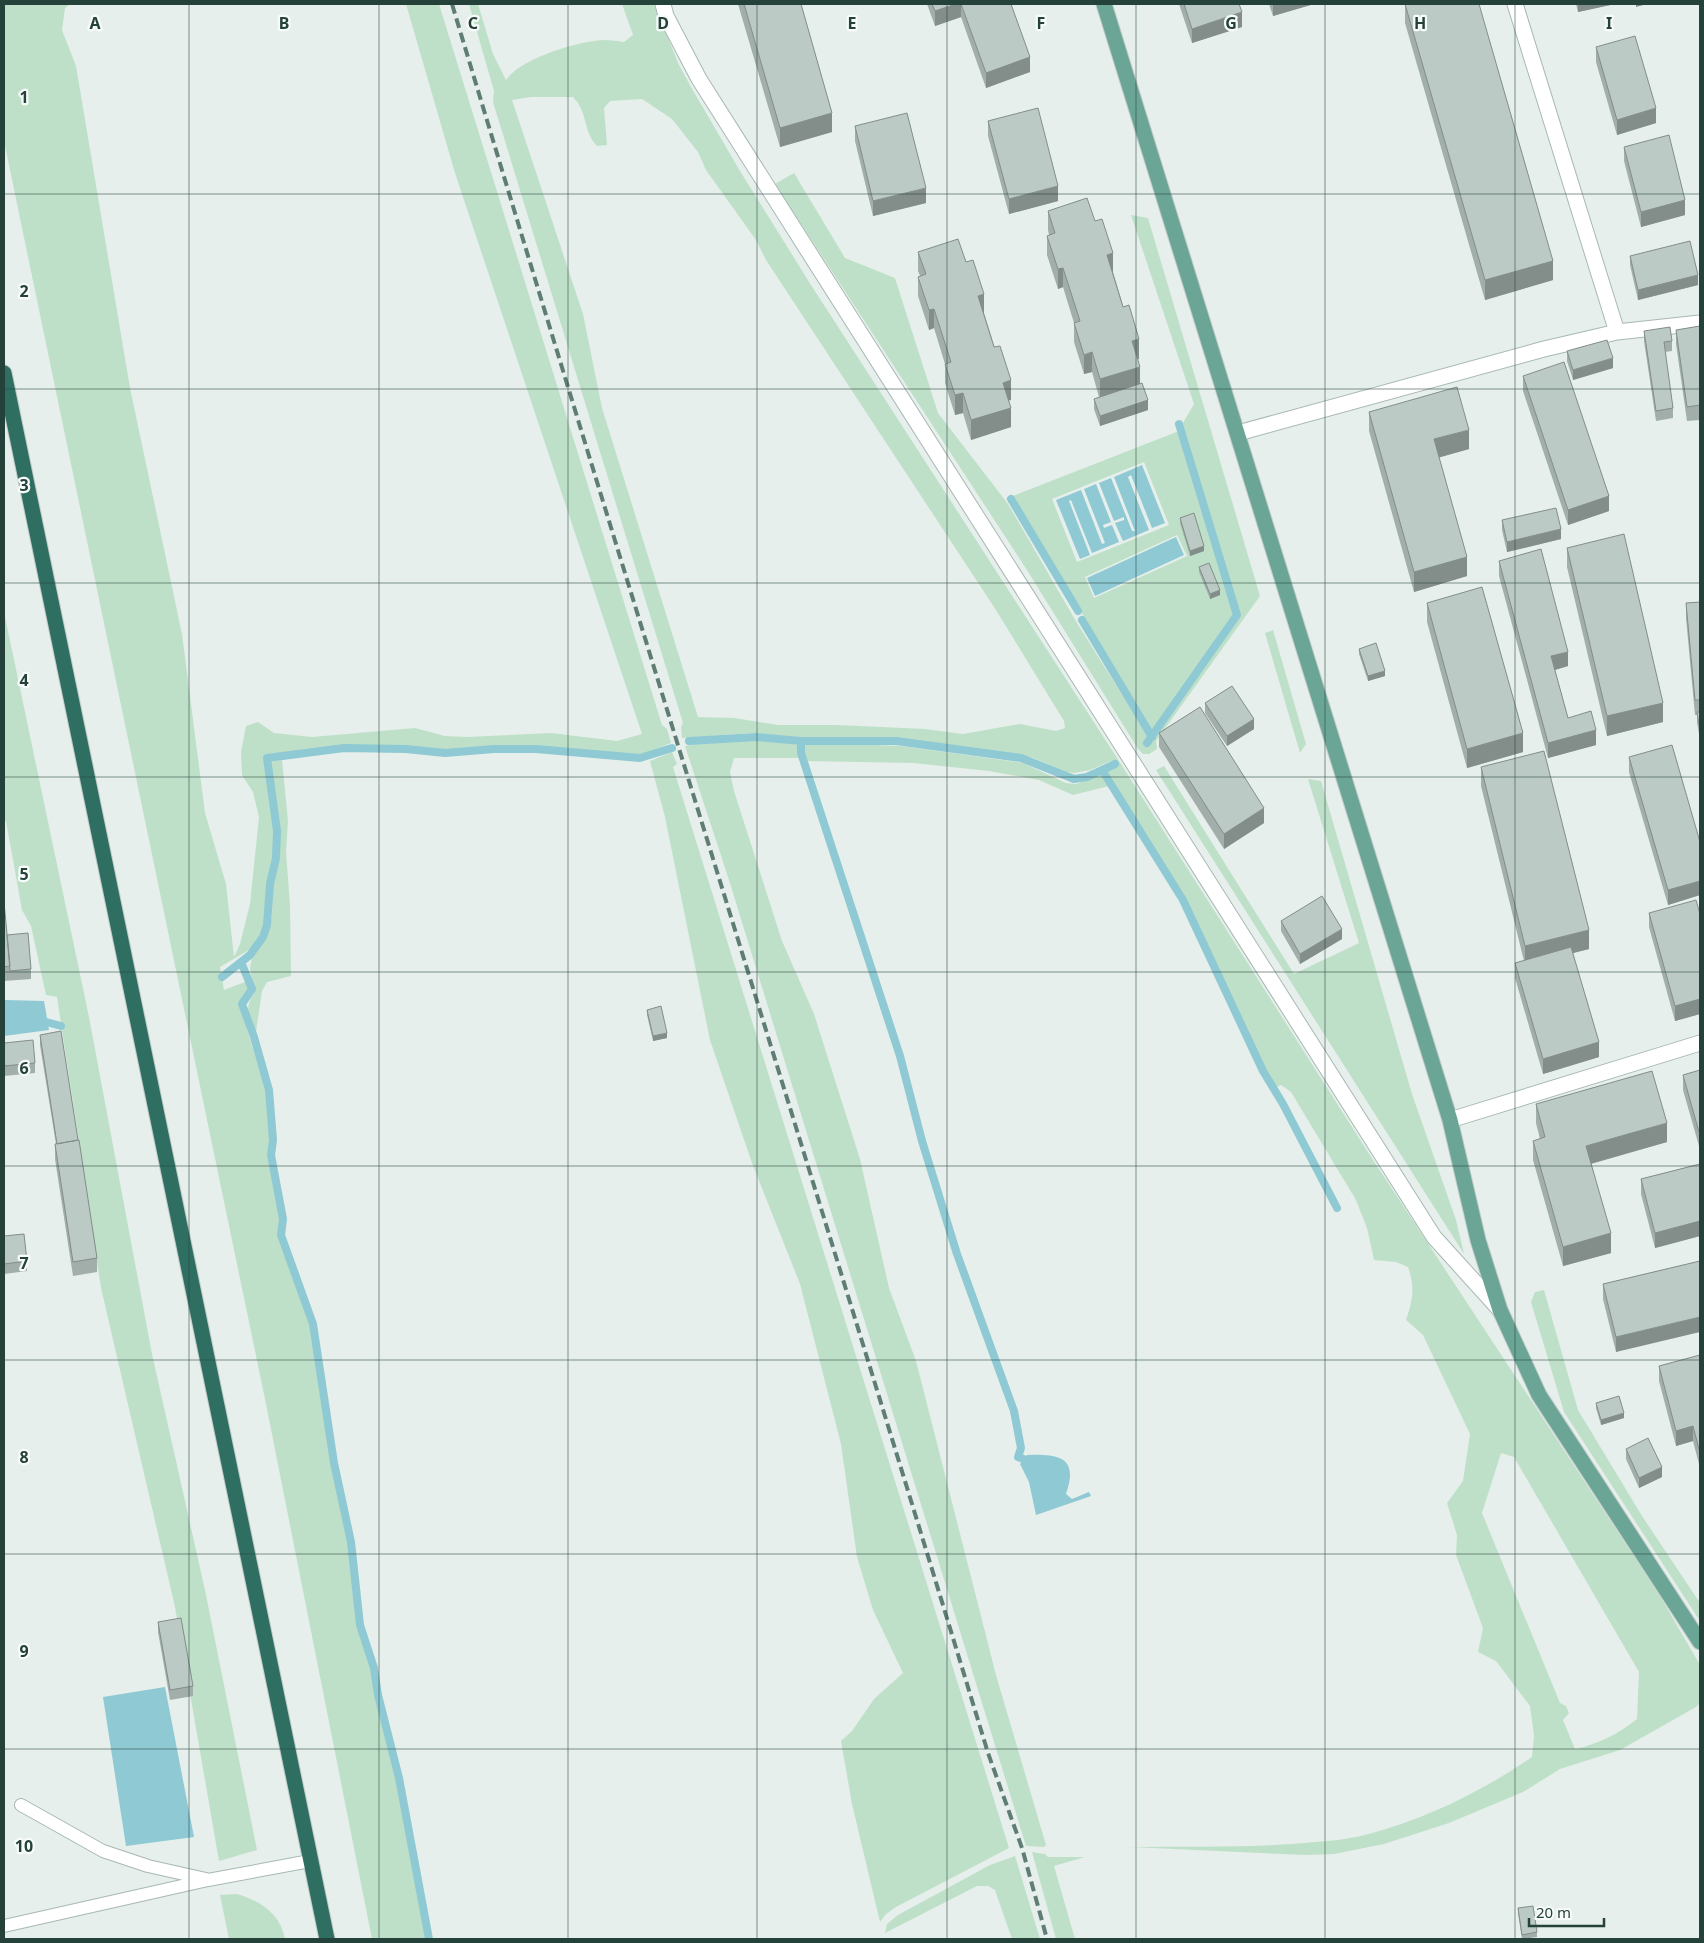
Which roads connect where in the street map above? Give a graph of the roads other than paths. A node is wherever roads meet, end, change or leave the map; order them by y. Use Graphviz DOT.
graph roads {
  1 [pos="663,4"];
  2 [pos="1104,4"];
  3 [pos="1515,4"];
  4 [pos="1700,323"];
  5 [pos="1617,332"];
  6 [pos="4,373"];
  7 [pos="1238,433"];
  8 [pos="1700,1043"];
  9 [pos="1450,1120"];
  10 [pos="1500,1310"];
  11 [pos="1700,1642"];
  12 [pos="21,1806"];
  13 [pos="310,1861"];
  14 [pos="208,1880"];
  15 [pos="4,1926"];
  16 [pos="327,1939"];
  1 -- 10 [label="street"];
  2 -- 7 [label="main road"];
  3 -- 5 [label="street"];
  4 -- 5 [label="street"];
  5 -- 7 [label="street"];
  6 -- 13 [label="highway"];
  7 -- 9 [label="main road"];
  8 -- 9 [label="street"];
  9 -- 10 [label="main road"];
  10 -- 11 [label="main road"];
  12 -- 14 [label="lane"];
  13 -- 14 [label="lane"];
  13 -- 16 [label="highway"];
  14 -- 15 [label="lane"];
}
